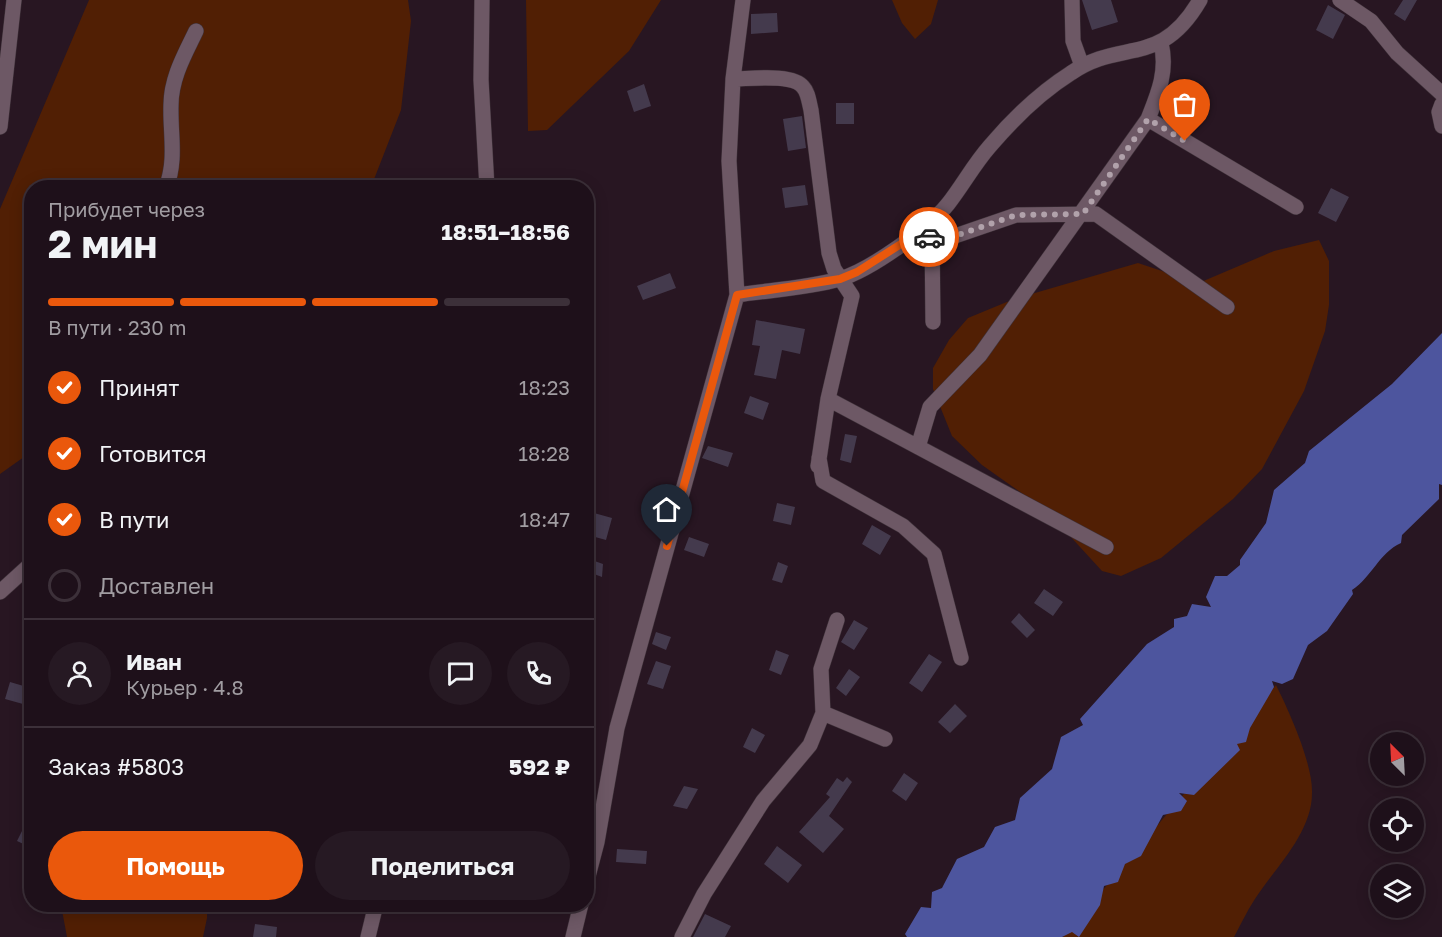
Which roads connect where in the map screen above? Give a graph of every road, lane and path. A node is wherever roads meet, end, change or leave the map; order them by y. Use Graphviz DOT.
graph roads {
  1 [pos="14,0"];
  2 [pos="482,0"];
  3 [pos="743,0"];
  4 [pos="1072,0"];
  5 [pos="1200,0"];
  6 [pos="1340,0"];
  7 [pos="196,31"];
  8 [pos="1161,43"];
  9 [pos="1082,66"];
  10 [pos="733,79"];
  11 [pos="1442,94"];
  12 [pos="1442,104"];
  13 [pos="1148,119"];
  14 [pos="1442,126"];
  15 [pos="0,127"];
  16 [pos="169,180"];
  17 [pos="487,180"];
  18 [pos="1296,207"];
  19 [pos="1083,214"];
  20 [pos="915,235"];
  21 [pos="932,237"];
  22 [pos="840,279"];
  23 [pos="737,295"];
  24 [pos="1227,307"];
  25 [pos="933,322"];
  26 [pos="828,399"];
  27 [pos="918,447"];
  28 [pos="1106,547"];
  29 [pos="24,570"];
  30 [pos="0,592"];
  31 [pos="837,620"];
  32 [pos="961,658"];
  33 [pos="823,713"];
  34 [pos="885,739"];
  35 [pos="594,854"];
  36 [pos="374,912"];
  37 [pos="579,912"];
  38 [pos="368,937"];
  39 [pos="573,937"];
  40 [pos="682,937"];
  1 -- 15 [label="street"];
  2 -- 17 [label="street"];
  3 -- 10 [label="street"];
  4 -- 9 [label="street"];
  5 -- 8 [label="street"];
  6 -- 11 [label="street"];
  7 -- 16 [label="street"];
  8 -- 9 [label="street"];
  8 -- 13 [label="street"];
  9 -- 20 [label="street"];
  10 -- 22 [label="street"];
  10 -- 23 [label="street"];
  12 -- 14 [label="street"];
  13 -- 18 [label="street"];
  13 -- 19 [label="street"];
  19 -- 21 [label="street"];
  19 -- 24 [label="street"];
  19 -- 27 [label="street"];
  20 -- 21 [label="street"];
  20 -- 22 [label="street"];
  21 -- 25 [label="street"];
  22 -- 23 [label="street"];
  22 -- 26 [label="street"];
  23 -- 35 [label="street"];
  26 -- 27 [label="street"];
  26 -- 32 [label="street"];
  27 -- 28 [label="street"];
  29 -- 30 [label="street"];
  31 -- 33 [label="street"];
  33 -- 34 [label="street"];
  33 -- 40 [label="street"];
  36 -- 38 [label="street"];
  37 -- 39 [label="street"];
}
